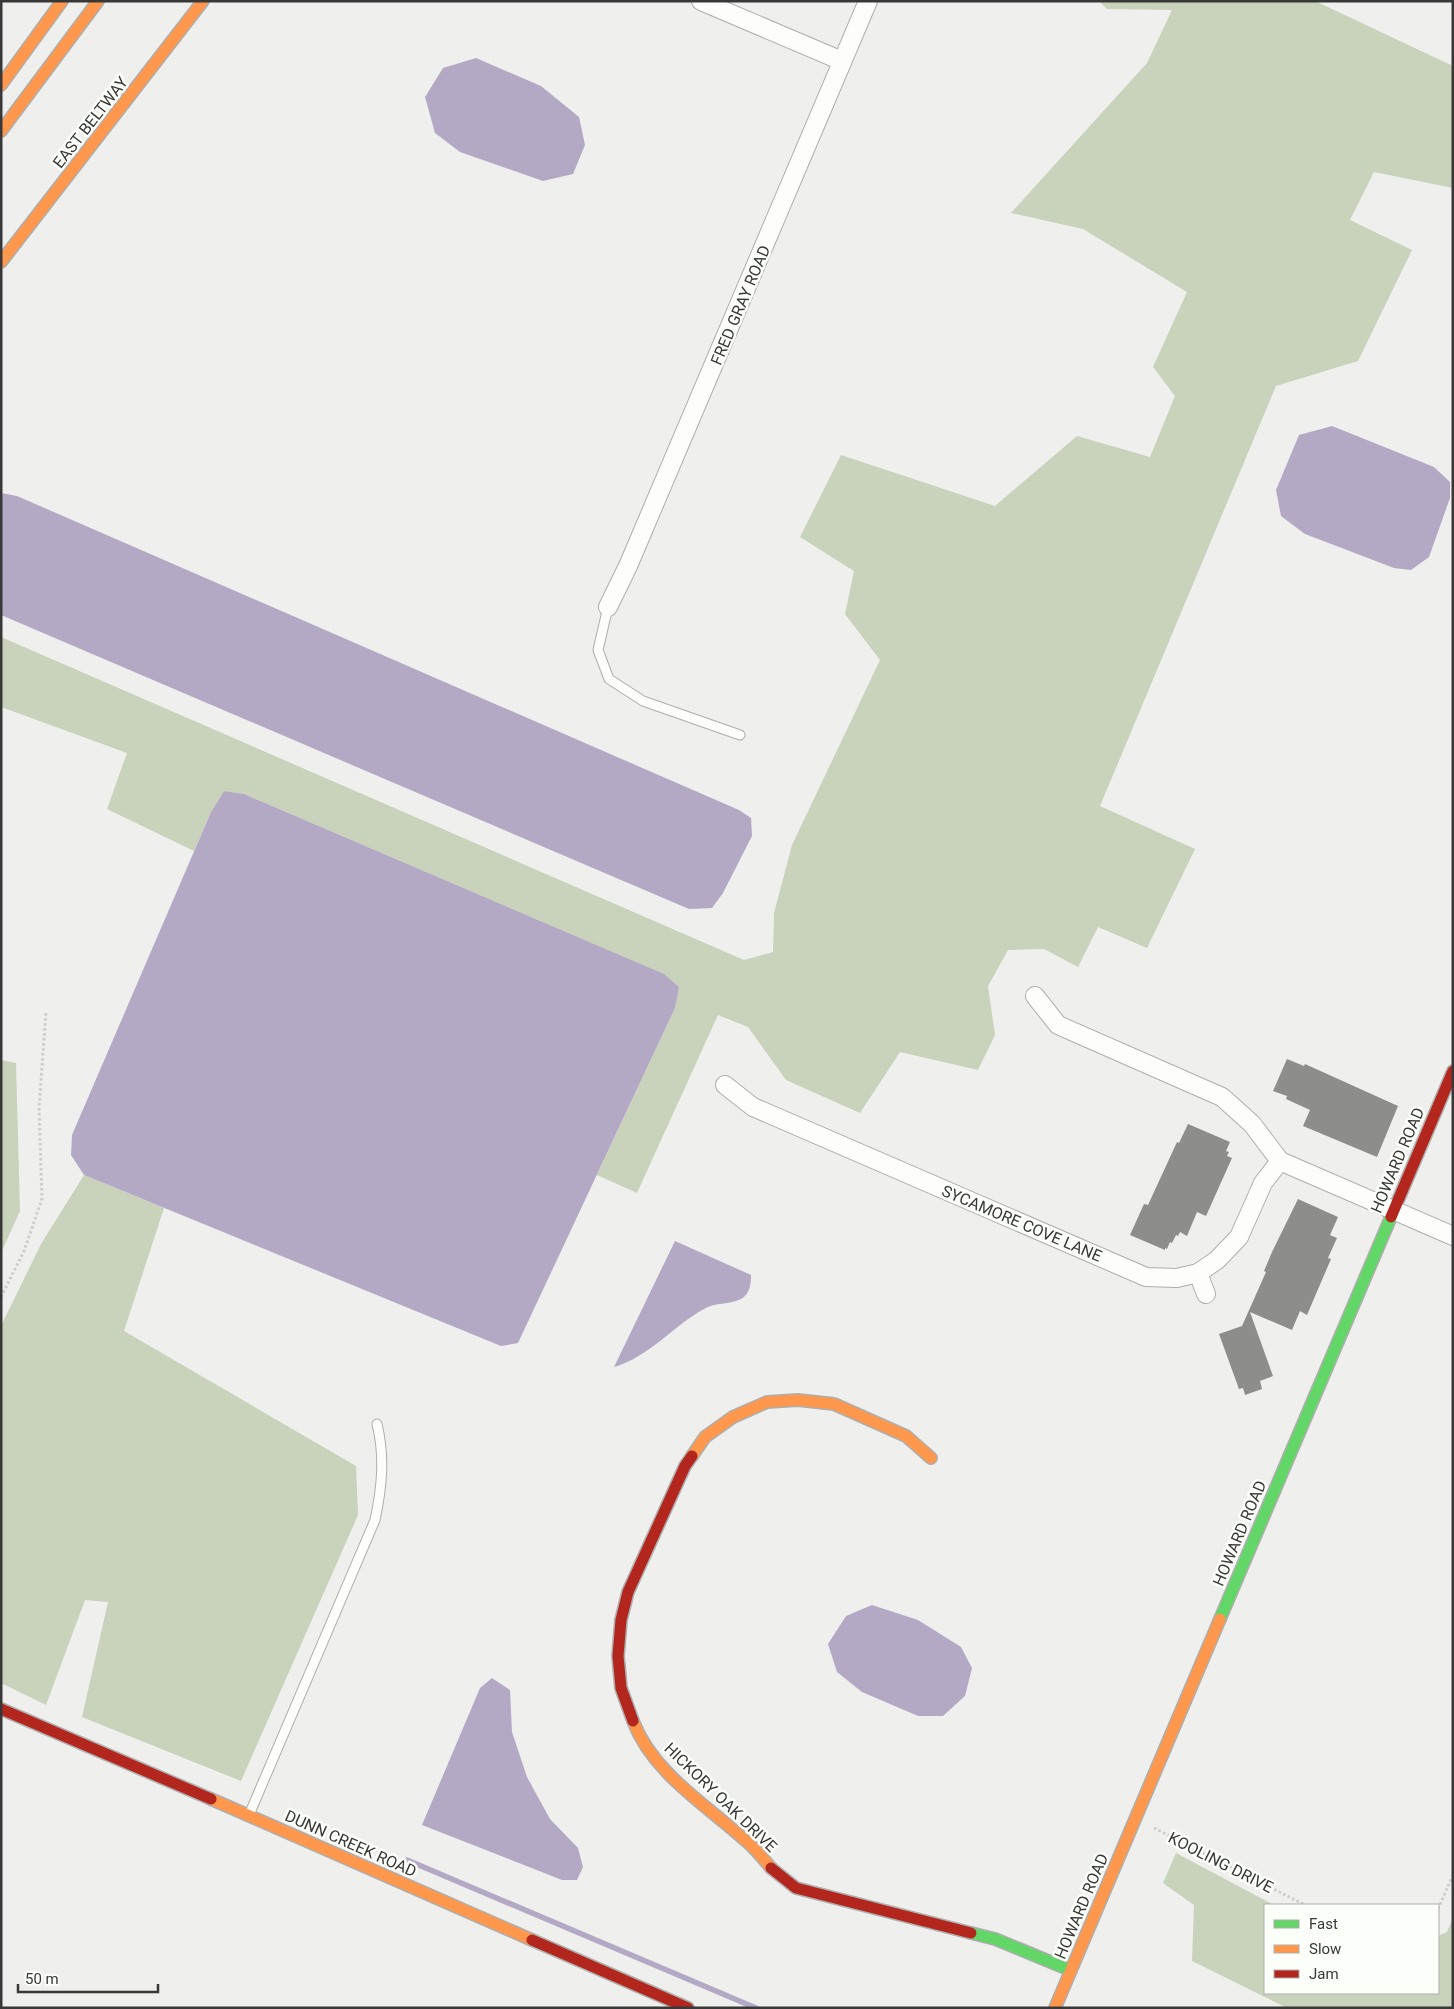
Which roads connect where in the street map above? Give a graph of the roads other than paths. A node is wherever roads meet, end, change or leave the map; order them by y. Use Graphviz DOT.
graph roads {
  1 [pos="62,1"];
  2 [pos="98,1"];
  3 [pos="204,1"];
  4 [pos="701,1"];
  5 [pos="868,1"];
  6 [pos="842,62"];
  7 [pos="1,85"];
  8 [pos="1,131"];
  9 [pos="1,262"];
  10 [pos="608,607"];
  11 [pos="740,735"];
  12 [pos="1035,996"];
  13 [pos="1453,1071"];
  14 [pos="724,1085"];
  15 [pos="1280,1161"];
  16 [pos="1394,1211"];
  17 [pos="1453,1236"];
  18 [pos="1198,1273"];
  19 [pos="1206,1294"];
  20 [pos="377,1424"];
  21 [pos="931,1458"];
  22 [pos="1,1709"];
  23 [pos="249,1816"];
  24 [pos="1070,1970"];
  25 [pos="688,2008"];
  26 [pos="1054,2008"];
  1 -- 7 [label="main road"];
  2 -- 8 [label="main road"];
  3 -- 9 [label="main road, EAST BELTWAY"];
  4 -- 6 [label="street"];
  5 -- 6 [label="street, FRED GRAY ROAD"];
  6 -- 10 [label="street, FRED GRAY ROAD"];
  10 -- 11 [label="lane"];
  12 -- 15 [label="street"];
  13 -- 16 [label="main road, HOWARD ROAD"];
  14 -- 18 [label="street, SYCAMORE COVE LANE"];
  15 -- 16 [label="street"];
  15 -- 18 [label="street, SYCAMORE COVE LANE"];
  16 -- 17 [label="street"];
  16 -- 24 [label="main road, HOWARD ROAD"];
  18 -- 19 [label="street"];
  20 -- 23 [label="lane"];
  21 -- 24 [label="main road, HICKORY OAK DRIVE"];
  22 -- 23 [label="main road, DUNN CREEK ROAD"];
  23 -- 25 [label="main road, DUNN CREEK ROAD"];
  24 -- 26 [label="main road, HOWARD ROAD"];
}
